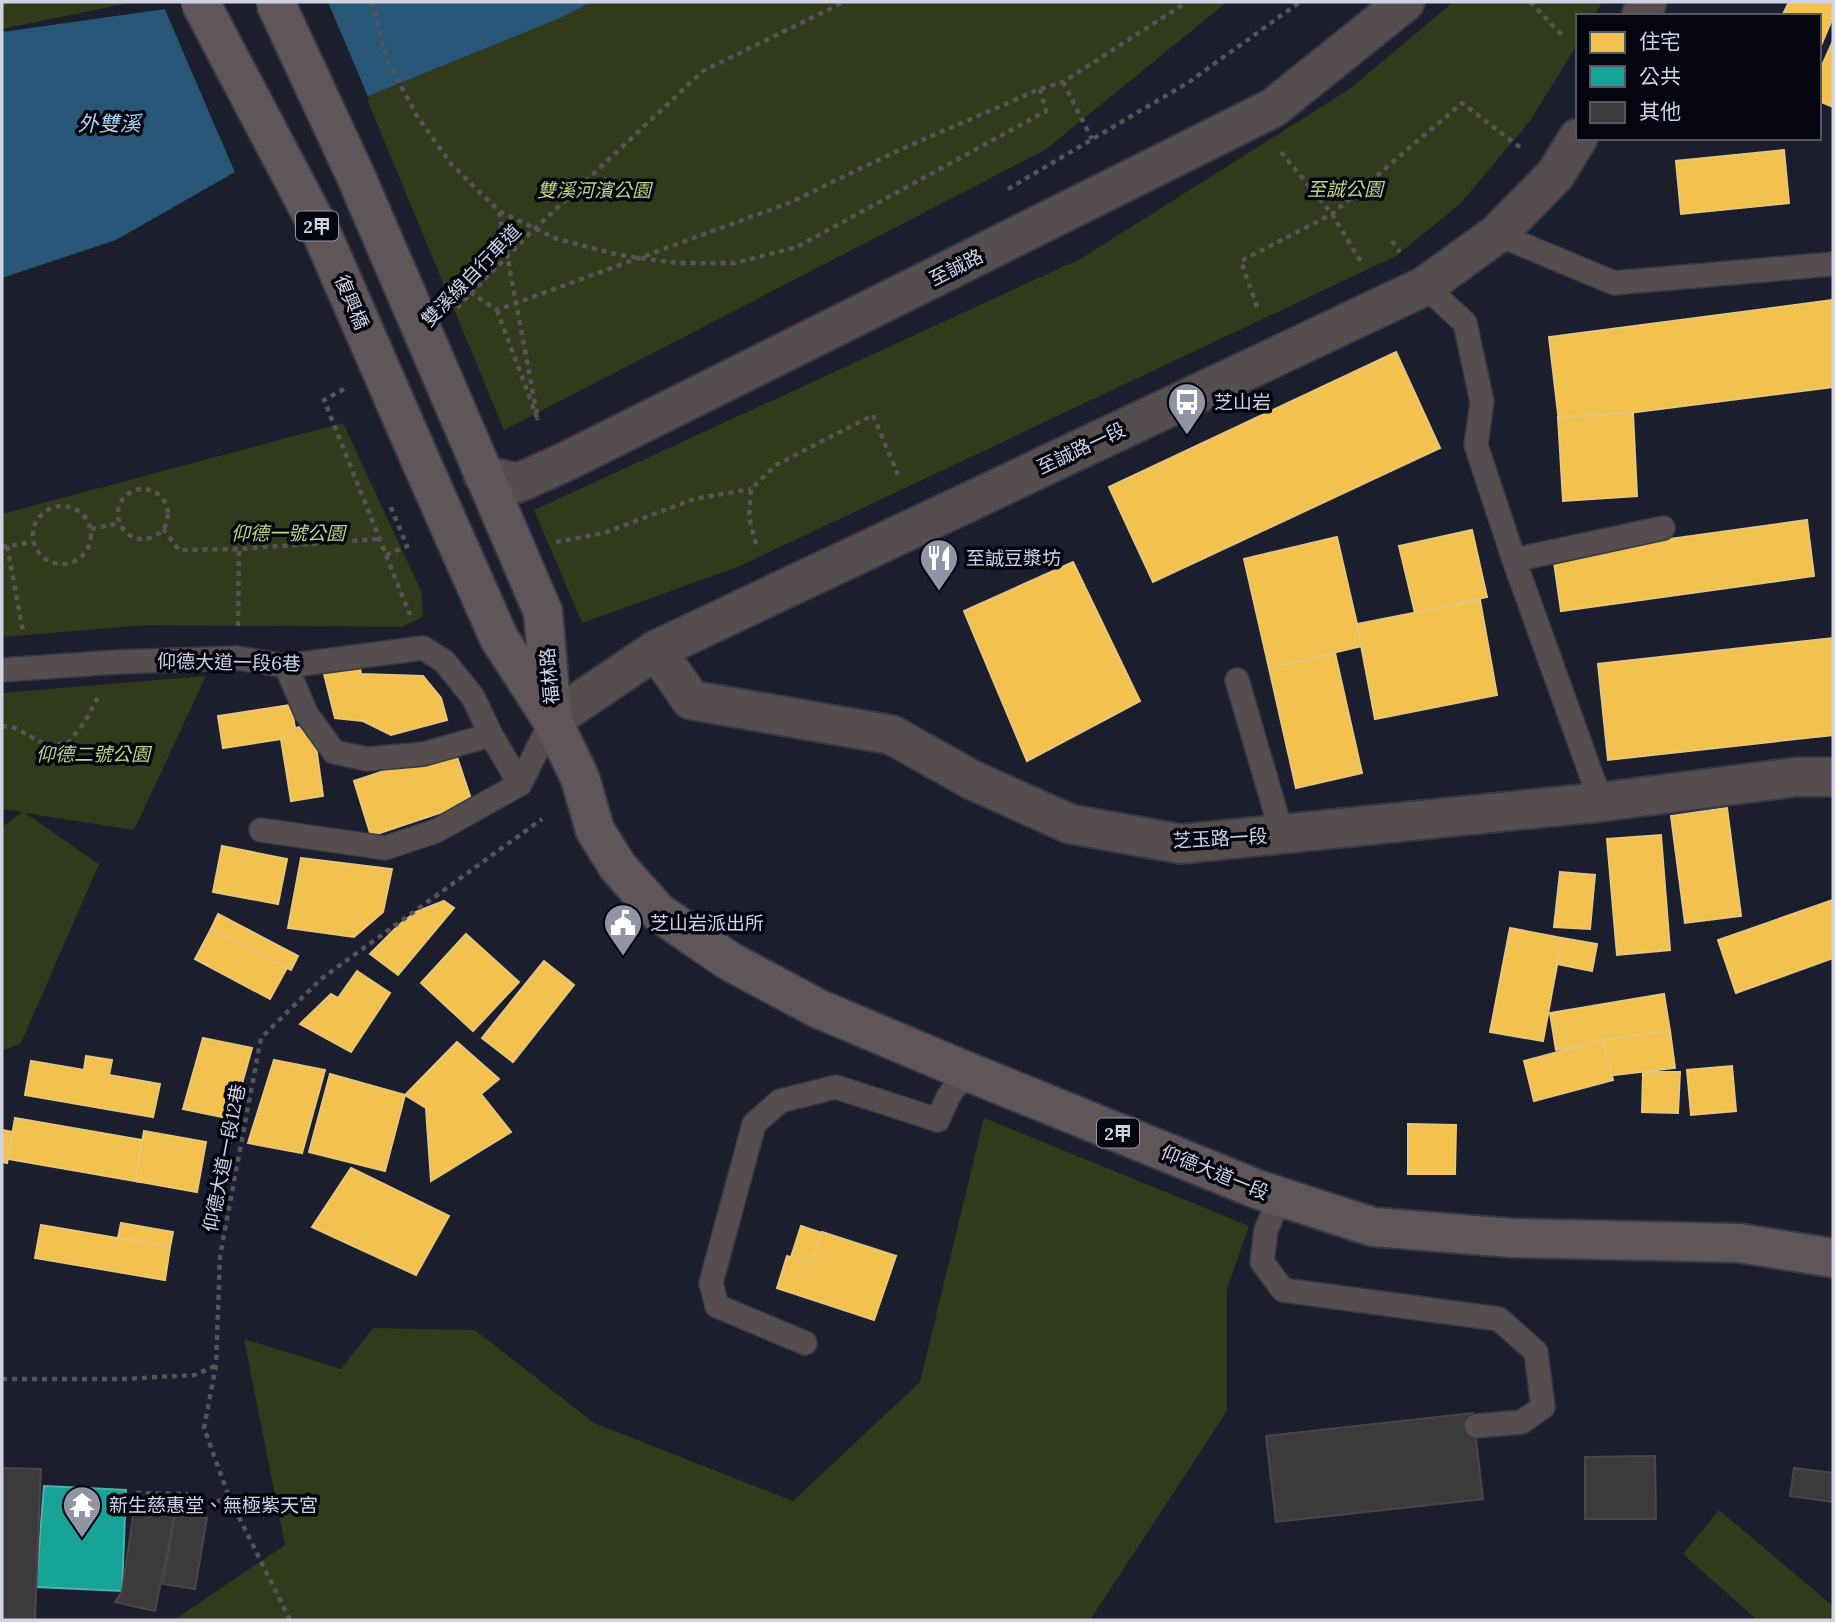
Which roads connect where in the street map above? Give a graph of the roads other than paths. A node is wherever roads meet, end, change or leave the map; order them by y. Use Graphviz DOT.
graph roads {
  1 [pos="200,2"];
  2 [pos="275,2"];
  3 [pos="1405,2"];
  4 [pos="1577,140"];
  5 [pos="1497,233"];
  6 [pos="1833,264"];
  7 [pos="1425,286"];
  8 [pos="419,457"];
  9 [pos="483,475"];
  10 [pos="1663,528"];
  11 [pos="1514,560"];
  12 [pos="656,650"];
  13 [pos="286,666"];
  14 [pos="2,670"];
  15 [pos="1237,680"];
  16 [pos="552,720"];
  17 [pos="491,735"];
  18 [pos="1833,777"];
  19 [pos="520,784"];
  20 [pos="1601,802"];
  21 [pos="261,830"];
  22 [pos="1282,834"];
  23 [pos="966,1071"];
  24 [pos="1280,1197"];
  25 [pos="1833,1258"];
  26 [pos="805,1343"];
  27 [pos="1476,1426"];
  1 -- 8 [label="main road, 復興橋 / 2甲, bridge"];
  2 -- 9 [label="main road, 福林路 / 2甲, bridge"];
  3 -- 9 [label="street, 至誠路"];
  4 -- 5 [label="street, 至誠路一段"];
  5 -- 6 [label="lane"];
  5 -- 7 [label="street, 至誠路一段"];
  7 -- 11 [label="lane"];
  7 -- 12 [label="street, 至誠路一段"];
  8 -- 16 [label="main road, 福林路 / 2甲"];
  9 -- 16 [label="main road, 福林路 / 2甲"];
  10 -- 11 [label="lane"];
  11 -- 20 [label="lane"];
  12 -- 16 [label="street, 至誠路一段"];
  12 -- 22 [label="street, 芝玉路一段"];
  13 -- 14 [label="lane, 仰德大道一段6巷"];
  13 -- 17 [label="lane, 仰德大道一段6巷"];
  13 -- 17 [label="lane"];
  15 -- 22 [label="lane"];
  16 -- 19 [label="lane"];
  16 -- 23 [label="main road, 仰德大道一段 / 2甲"];
  17 -- 19 [label="lane"];
  18 -- 20 [label="street, 芝玉路一段"];
  19 -- 21 [label="lane"];
  20 -- 22 [label="street, 芝玉路一段"];
  23 -- 24 [label="main road, 仰德大道一段 / 2甲"];
  23 -- 26 [label="lane"];
  24 -- 25 [label="main road, 仰德大道一段 / 2甲"];
  24 -- 27 [label="lane"];
}
